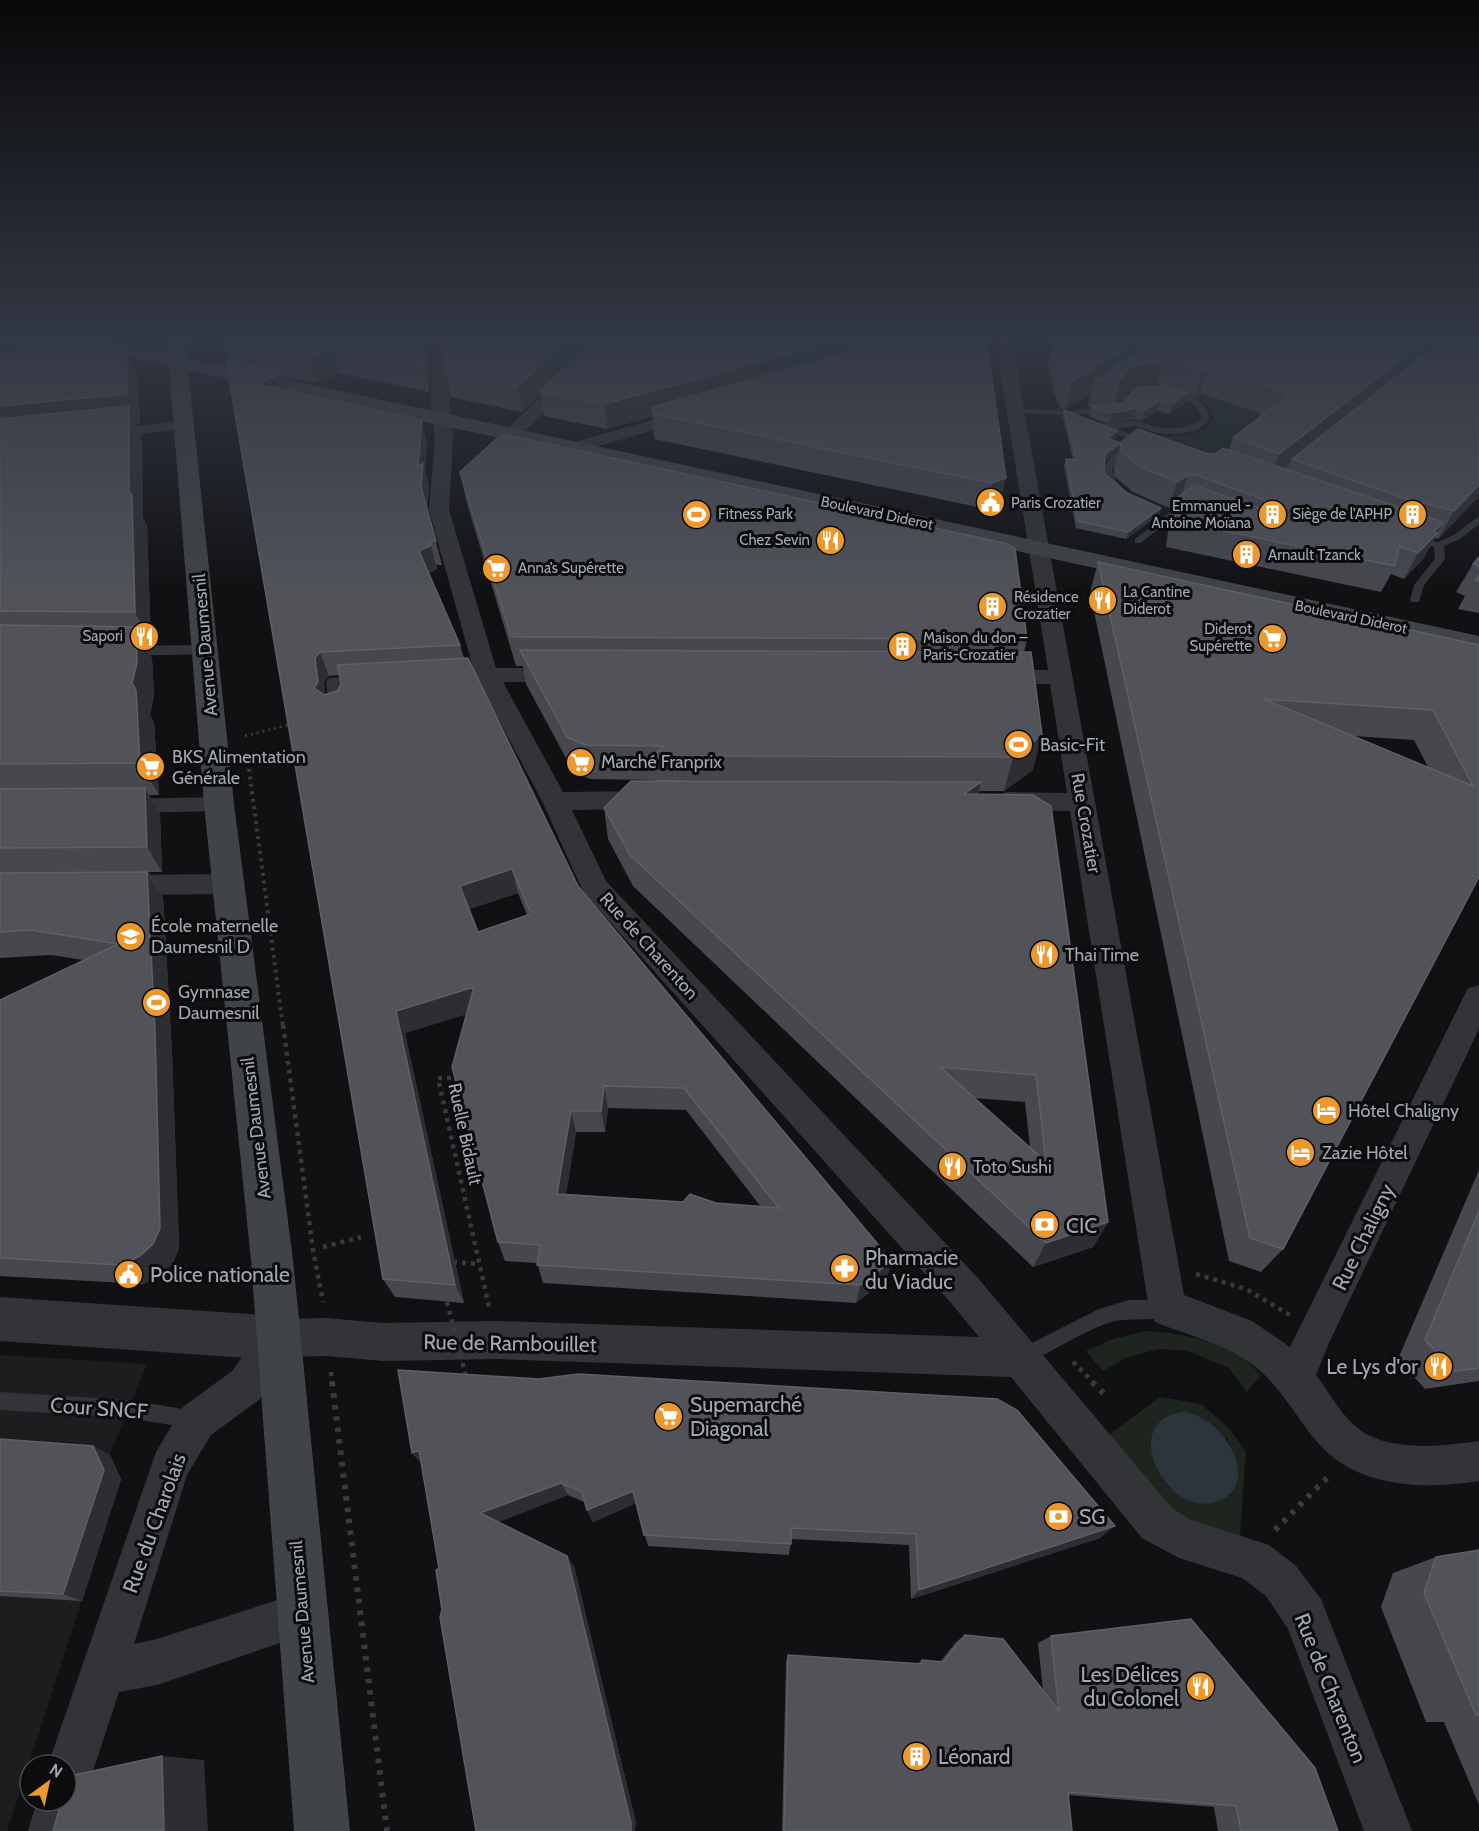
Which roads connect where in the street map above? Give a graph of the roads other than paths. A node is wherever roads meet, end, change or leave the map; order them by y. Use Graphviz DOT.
graph roads {
  1 [pos="444,422"];
  2 [pos="460,422"];
  3 [pos="524,422"];
  4 [pos="661,422"];
  5 [pos="1019,422"];
  6 [pos="1094,422"];
  7 [pos="1202,422"];
  8 [pos="1134,423"];
  9 [pos="185,425"];
  10 [pos="1109,428"];
  11 [pos="99,434"];
  12 [pos="512,434"];
  13 [pos="1138,441"];
  14 [pos="1149,445"];
  15 [pos="574,447"];
  16 [pos="1129,496"];
  17 [pos="1196,508"];
  18 [pos="1161,510"];
  19 [pos="1172,515"];
  20 [pos="1479,519"];
  21 [pos="1408,537"];
  22 [pos="1138,541"];
  23 [pos="1439,545"];
  24 [pos="1040,549"];
  25 [pos="1415,600"];
  26 [pos="1479,645"];
  27 [pos="206,650"];
  28 [pos="104,651"];
  29 [pos="478,675"];
  30 [pos="580,675"];
  31 [pos="970,677"];
  32 [pos="1061,677"];
  33 [pos="380,680"];
  34 [pos="334,711"];
  35 [pos="555,801"];
  36 [pos="677,801"];
  37 [pos="986,801"];
  38 [pos="1082,802"];
  39 [pos="219,804"];
  40 [pos="106,806"];
  41 [pos="228,884"];
  42 [pos="90,885"];
  43 [pos="1479,997"];
  44 [pos="1168,1308"];
  45 [pos="0,1319"];
  46 [pos="279,1338"];
  47 [pos="1022,1358"];
  48 [pos="1296,1380"];
  49 [pos="0,1401"];
  50 [pos="197,1421"];
  51 [pos="1479,1461"];
  52 [pos="302,1614"];
  53 [pos="102,1673"];
  54 [pos="76,1753"];
  55 [pos="57,1813"];
  56 [pos="52,1831"];
  57 [pos="322,1831"];
  58 [pos="1388,1831"];
  1 -- 29 [label="street, Rue de Charenton"];
  2 -- 12 [label="main road, Boulevard Diderot"];
  3 -- 12 [label="street"];
  4 -- 15 [label="street"];
  5 -- 24 [label="street, Rue Crozatier"];
  6 -- 10 [label="lane"];
  7 -- 8 [label="lane"];
  8 -- 10 [label="lane"];
  9 -- 11 [label="street"];
  9 -- 27 [label="main road, Avenue Daumesnil"];
  10 -- 13 [label="lane"];
  12 -- 15 [label="main road, Boulevard Diderot"];
  13 -- 14 [label="lane"];
  13 -- 16 [label="lane"];
  15 -- 24 [label="main road, Boulevard Diderot"];
  17 -- 19 [label="lane"];
  18 -- 19 [label="lane"];
  19 -- 22 [label="lane"];
  20 -- 23 [label="lane"];
  21 -- 23 [label="lane"];
  23 -- 25 [label="lane"];
  24 -- 26 [label="main road, Boulevard Diderot"];
  24 -- 32 [label="street, Rue Crozatier"];
  27 -- 28 [label="street"];
  27 -- 39 [label="main road, Avenue Daumesnil"];
  29 -- 30 [label="street"];
  29 -- 35 [label="street, Rue de Charenton"];
  31 -- 32 [label="street"];
  32 -- 38 [label="street, Rue Crozatier"];
  33 -- 34 [label="street"];
  35 -- 36 [label="street"];
  35 -- 47 [label="street, Rue de Charenton"];
  37 -- 38 [label="street"];
  38 -- 44 [label="street, Rue Crozatier"];
  39 -- 40 [label="street"];
  39 -- 41 [label="main road, Avenue Daumesnil"];
  41 -- 42 [label="street"];
  41 -- 46 [label="main road, Avenue Daumesnil"];
  43 -- 48 [label="street, Rue Chaligny"];
  44 -- 47 [label="lane"];
  44 -- 48 [label="street"];
  45 -- 46 [label="street, Rue de Rambouillet"];
  46 -- 47 [label="street, Rue de Rambouillet"];
  46 -- 50 [label="street, Rue du Charolais"];
  46 -- 52 [label="main road, Avenue Daumesnil"];
  47 -- 58 [label="street, Rue de Charenton"];
  48 -- 51 [label="street"];
  49 -- 50 [label="lane, Cour SNCF"];
  50 -- 53 [label="street, Rue du Charolais"];
  52 -- 53 [label="street"];
  52 -- 57 [label="main road, Avenue Daumesnil"];
  53 -- 54 [label="street, Rue du Charolais"];
  55 -- 56 [label="street"];
}
